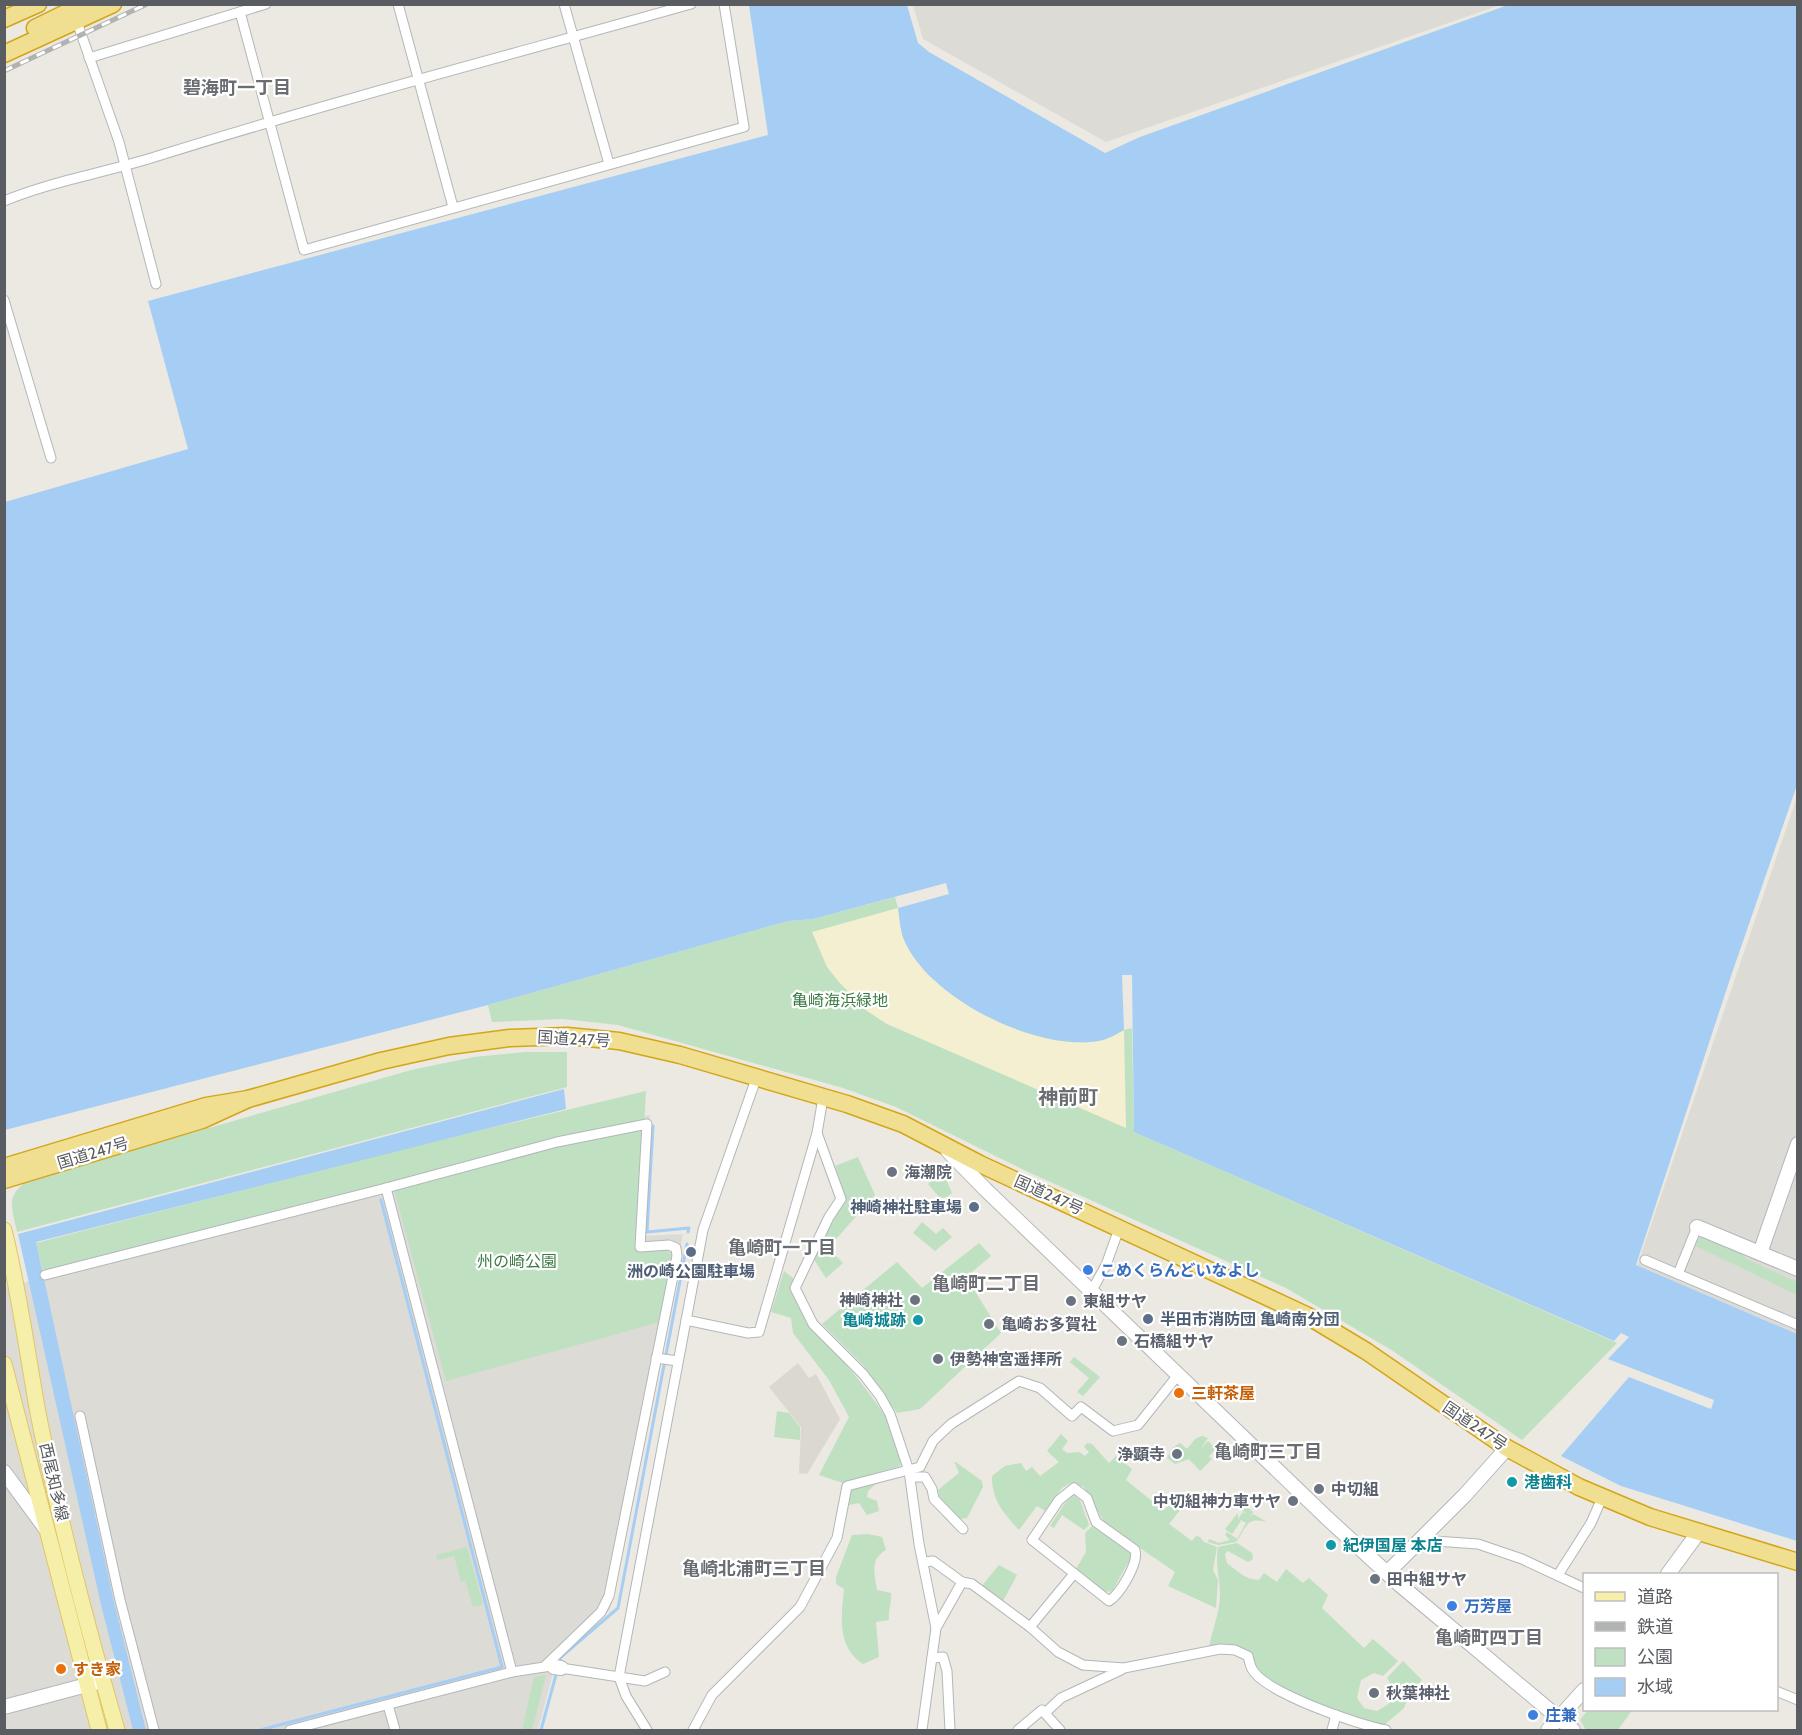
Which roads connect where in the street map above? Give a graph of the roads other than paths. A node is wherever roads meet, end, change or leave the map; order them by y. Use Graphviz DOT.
graph roads {
  1 [pos="38,4"];
  2 [pos="84,4"];
  3 [pos="113,4"];
  4 [pos="266,4"];
  5 [pos="398,4"];
  6 [pos="564,4"];
  7 [pos="691,4"];
  8 [pos="724,4"];
  9 [pos="240,12"];
  10 [pos="4,19"];
  11 [pos="77,22"];
  12 [pos="574,38"];
  13 [pos="4,43"];
  14 [pos="4,54"];
  15 [pos="89,58"];
  16 [pos="419,79"];
  17 [pos="267,121"];
  18 [pos="609,164"];
  19 [pos="125,165"];
  20 [pos="4,201"];
  21 [pos="453,207"];
  22 [pos="156,284"];
  23 [pos="4,300"];
  24 [pos="51,458"];
  25 [pos="756,1079"];
  26 [pos="823,1098"];
  27 [pos="248,1099"];
  28 [pos="817,1133"];
  29 [pos="1797,1144"];
  30 [pos="942,1145"];
  31 [pos="5,1166"];
  32 [pos="4,1180"];
  33 [pos="386,1188"];
  34 [pos="1120,1226"];
  35 [pos="1697,1227"];
  36 [pos="4,1230"];
  37 [pos="1760,1253"];
  38 [pos="1645,1260"];
  39 [pos="1797,1269"];
  40 [pos="1678,1274"];
  41 [pos="45,1275"];
  42 [pos="1091,1292"];
  43 [pos="686,1320"];
  44 [pos="1797,1325"];
  45 [pos="660,1359"];
  46 [pos="678,1361"];
  47 [pos="4,1364"];
  48 [pos="1179,1375"];
  49 [pos="11,1413"];
  50 [pos="80,1416"];
  51 [pos="1507,1448"];
  52 [pos="4,1472"];
  53 [pos="910,1474"];
  54 [pos="1602,1498"];
  55 [pos="963,1529"];
  56 [pos="47,1531"];
  57 [pos="1698,1533"];
  58 [pos="1420,1540"];
  59 [pos="924,1562"];
  60 [pos="1797,1563"];
  61 [pos="1387,1573"];
  62 [pos="1669,1573"];
  63 [pos="1073,1575"];
  64 [pos="1558,1575"];
  65 [pos="962,1582"];
  66 [pos="1583,1588"];
  67 [pos="1030,1627"];
  68 [pos="936,1628"];
  69 [pos="932,1658"];
  70 [pos="554,1667"];
  71 [pos="1124,1668"];
  72 [pos="512,1672"];
  73 [pos="665,1672"];
  74 [pos="619,1677"];
  75 [pos="103,1680"];
  76 [pos="87,1685"];
  77 [pos="1583,1691"];
  78 [pos="1778,1692"];
  79 [pos="1797,1700"];
  80 [pos="388,1705"];
  81 [pos="4,1707"];
  82 [pos="1045,1713"];
  83 [pos="1336,1715"];
  84 [pos="1559,1718"];
  85 [pos="99,1731"];
  86 [pos="117,1731"];
  87 [pos="154,1731"];
  88 [pos="290,1731"];
  89 [pos="395,1731"];
  90 [pos="646,1731"];
  91 [pos="693,1731"];
  92 [pos="922,1731"];
  93 [pos="950,1731"];
  94 [pos="1018,1731"];
  95 [pos="1060,1731"];
  96 [pos="1332,1731"];
  97 [pos="1386,1731"];
  98 [pos="1548,1731"];
  99 [pos="1573,1731"];
  1 -- 10 [label="highway"];
  2 -- 13 [label="highway"];
  3 -- 11 [label="highway"];
  4 -- 9 [label="street"];
  5 -- 16 [label="street"];
  6 -- 12 [label="street"];
  7 -- 12 [label="street"];
  8 -- 18 [label="street"];
  9 -- 15 [label="street"];
  9 -- 17 [label="street"];
  11 -- 14 [label="highway"];
  11 -- 15 [label="street"];
  12 -- 16 [label="street"];
  12 -- 18 [label="street"];
  15 -- 19 [label="street"];
  16 -- 17 [label="street"];
  16 -- 21 [label="street"];
  17 -- 19 [label="street"];
  17 -- 21 [label="street"];
  18 -- 21 [label="street"];
  19 -- 20 [label="street"];
  19 -- 22 [label="street"];
  23 -- 24 [label="street"];
  25 -- 26 [label="highway, 国道247号"];
  25 -- 27 [label="highway, 国道247号"];
  25 -- 43 [label="street"];
  26 -- 28 [label="street"];
  26 -- 30 [label="highway, 国道247号"];
  27 -- 31 [label="highway, 国道247号"];
  27 -- 32 [label="highway, 国道247号"];
  28 -- 43 [label="street"];
  28 -- 53 [label="street"];
  29 -- 37 [label="street"];
  30 -- 34 [label="highway, 国道247号"];
  30 -- 42 [label="street"];
  33 -- 41 [label="street"];
  33 -- 45 [label="street"];
  33 -- 72 [label="street"];
  34 -- 42 [label="street"];
  34 -- 51 [label="highway, 国道247号"];
  35 -- 37 [label="street"];
  35 -- 40 [label="street"];
  36 -- 75 [label="main road, 西尾知多線"];
  37 -- 39 [label="street"];
  38 -- 40 [label="street"];
  40 -- 44 [label="street"];
  42 -- 48 [label="street"];
  43 -- 46 [label="street"];
  45 -- 46 [label="street"];
  45 -- 70 [label="street"];
  46 -- 74 [label="street"];
  47 -- 49 [label="main road, 西尾知多線"];
  48 -- 53 [label="street"];
  48 -- 61 [label="street"];
  49 -- 56 [label="main road, 西尾知多線"];
  50 -- 87 [label="street"];
  51 -- 54 [label="highway, 国道247号"];
  51 -- 58 [label="street"];
  52 -- 56 [label="street"];
  53 -- 55 [label="street"];
  53 -- 59 [label="street"];
  53 -- 91 [label="street"];
  54 -- 57 [label="highway, 国道247号"];
  54 -- 64 [label="street"];
  56 -- 76 [label="main road, 西尾知多線"];
  57 -- 60 [label="highway, 国道247号"];
  57 -- 62 [label="street"];
  58 -- 61 [label="street"];
  58 -- 64 [label="street"];
  59 -- 65 [label="street"];
  59 -- 68 [label="street"];
  61 -- 84 [label="street"];
  63 -- 63 [label="street"];
  63 -- 67 [label="street"];
  64 -- 66 [label="street"];
  65 -- 67 [label="street"];
  65 -- 68 [label="street"];
  67 -- 71 [label="street"];
  68 -- 69 [label="street"];
  69 -- 92 [label="street"];
  69 -- 93 [label="street"];
  70 -- 72 [label="street"];
  70 -- 74 [label="street"];
  71 -- 82 [label="street"];
  71 -- 83 [label="street"];
  72 -- 80 [label="street"];
  73 -- 74 [label="street"];
  74 -- 90 [label="street"];
  75 -- 76 [label="street"];
  75 -- 86 [label="main road, 西尾知多線"];
  76 -- 81 [label="street"];
  76 -- 85 [label="main road, 西尾知多線"];
  77 -- 84 [label="street"];
  78 -- 79 [label="street"];
  80 -- 88 [label="street"];
  80 -- 89 [label="street"];
  82 -- 94 [label="street"];
  82 -- 95 [label="street"];
  83 -- 96 [label="street"];
  83 -- 97 [label="street"];
  84 -- 98 [label="street"];
  84 -- 99 [label="street"];
}
